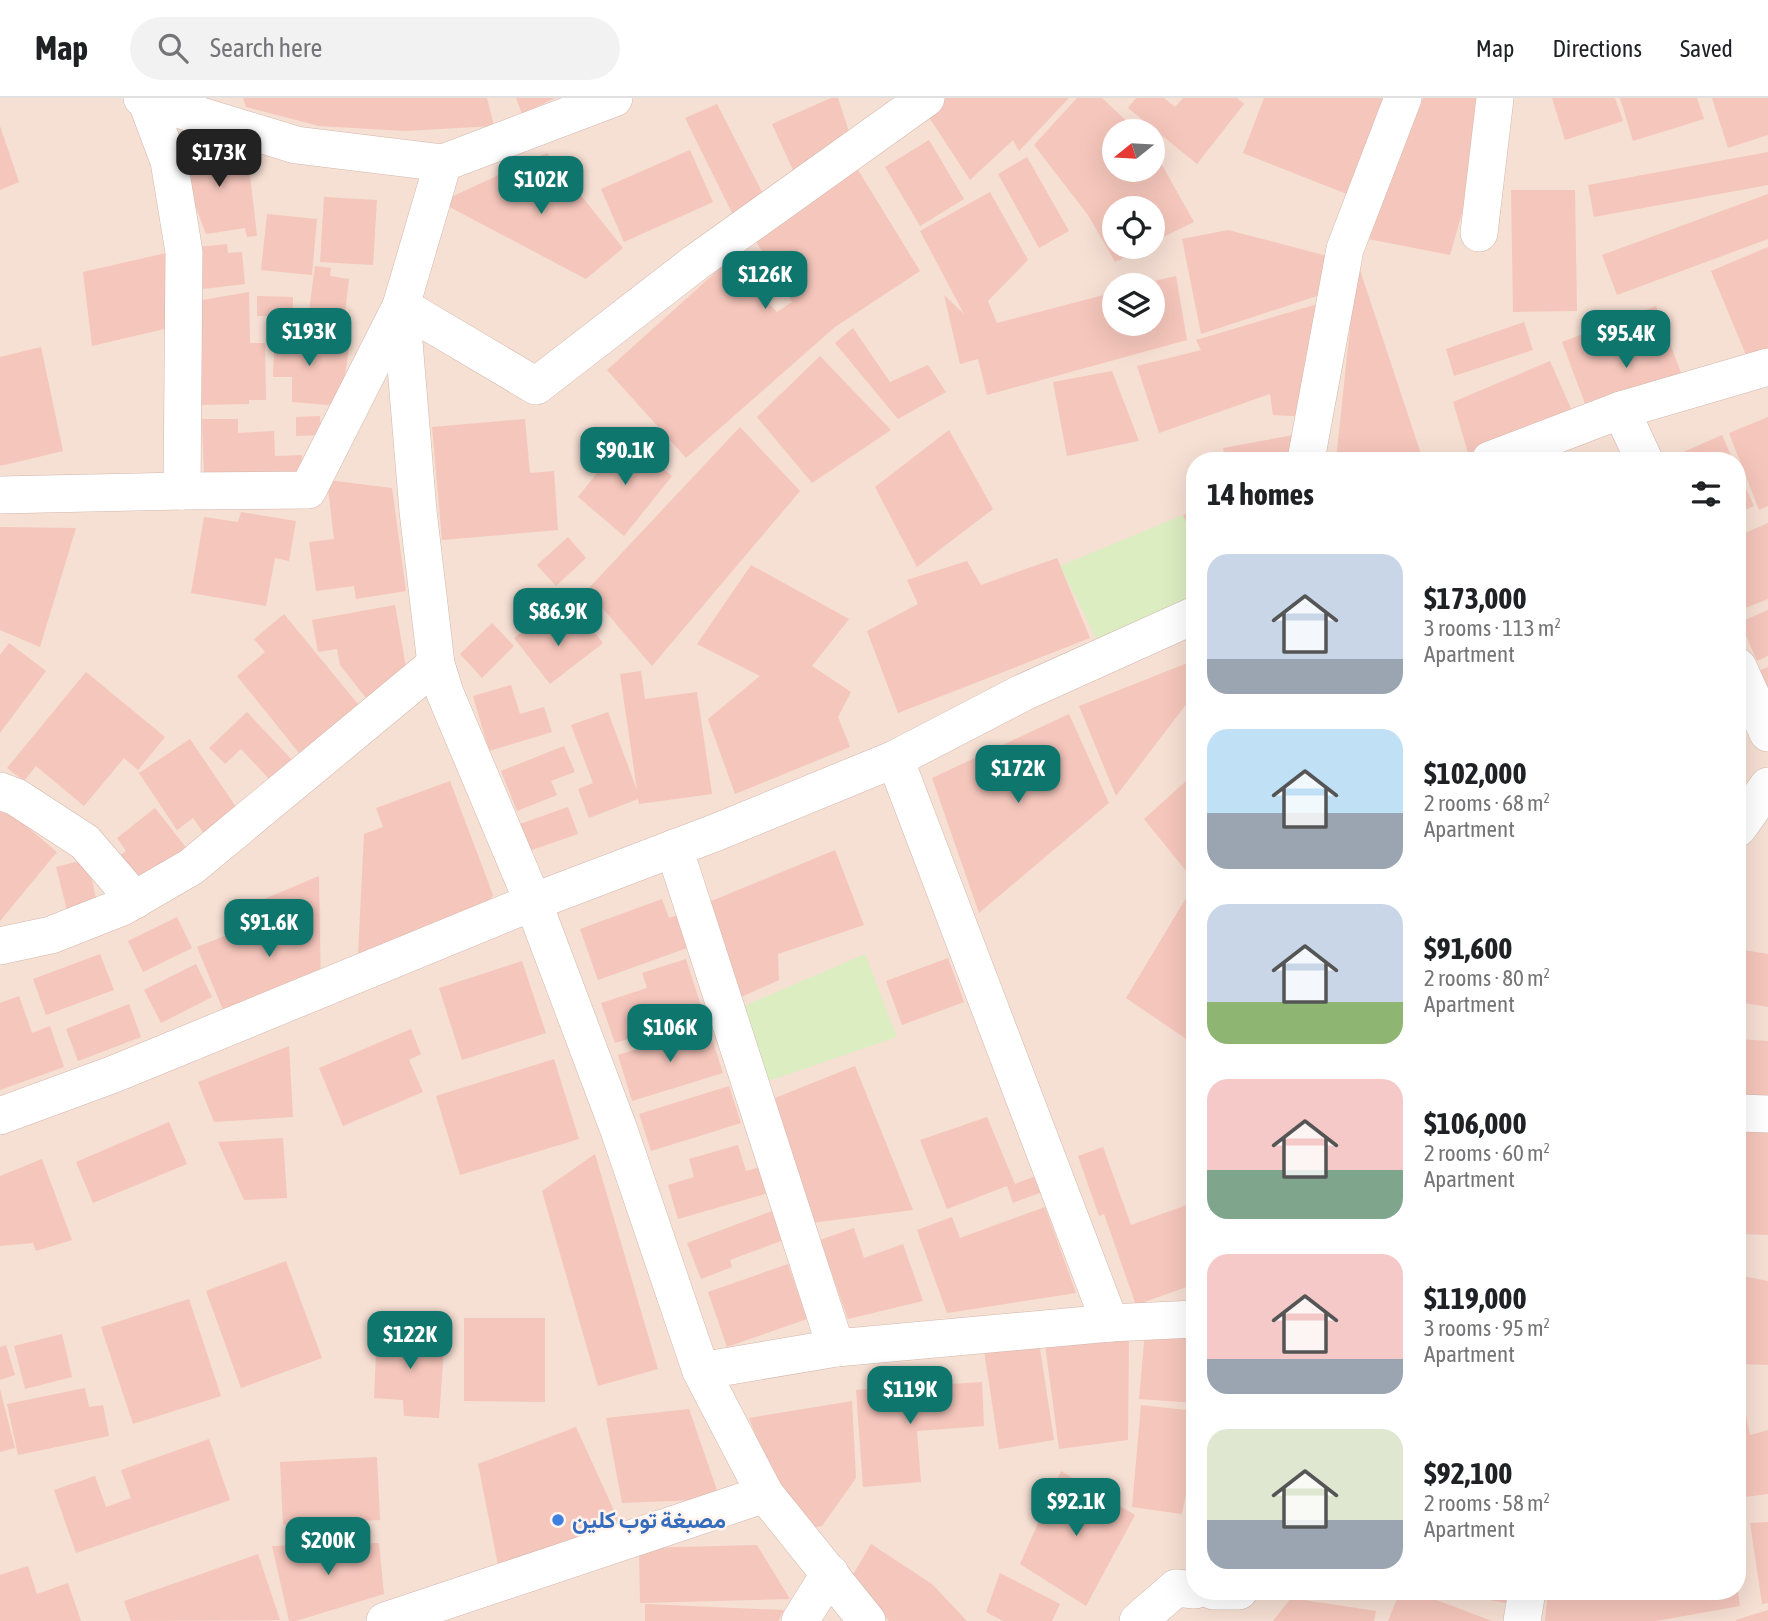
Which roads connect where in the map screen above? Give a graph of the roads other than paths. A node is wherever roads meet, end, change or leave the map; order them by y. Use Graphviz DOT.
graph roads {
  1 [pos="614,98"];
  2 [pos="926,98"];
  3 [pos="1402,98"];
  4 [pos="1495,98"];
  5 [pos="144,99"];
  6 [pos="443,163"];
  7 [pos="1479,233"];
  8 [pos="401,306"];
  9 [pos="1768,367"];
  10 [pos="1621,410"];
  11 [pos="1307,452"];
  12 [pos="1511,452"];
  13 [pos="1640,452"];
  14 [pos="182,491"];
  15 [pos="0,495"];
  16 [pos="1186,619"];
  17 [pos="436,664"];
  18 [pos="1746,685"];
  19 [pos="1768,733"];
  20 [pos="895,758"];
  21 [pos="0,791"];
  22 [pos="674,848"];
  23 [pos="135,900"];
  24 [pos="533,901"];
  25 [pos="0,946"];
  26 [pos="1746,1113"];
  27 [pos="1768,1114"];
  28 [pos="0,1116"];
  29 [pos="1186,1319"];
  30 [pos="1110,1323"];
  31 [pos="836,1348"];
  32 [pos="701,1371"];
  33 [pos="765,1494"];
  34 [pos="830,1573"];
  35 [pos="1186,1589"];
  36 [pos="1526,1600"];
  37 [pos="385,1621"];
  38 [pos="800,1621"];
  39 [pos="867,1621"];
  40 [pos="1138,1621"];
  41 [pos="1522,1621"];
  1 -- 6 [label="street"];
  2 -- 8 [label="street"];
  3 -- 11 [label="street"];
  4 -- 7 [label="street"];
  5 -- 6 [label="street"];
  5 -- 14 [label="street"];
  6 -- 8 [label="street"];
  8 -- 14 [label="street"];
  8 -- 17 [label="street"];
  9 -- 10 [label="street"];
  10 -- 12 [label="street"];
  10 -- 13 [label="street"];
  14 -- 15 [label="street"];
  16 -- 20 [label="street"];
  17 -- 23 [label="street"];
  17 -- 24 [label="street"];
  18 -- 19 [label="street"];
  20 -- 22 [label="street"];
  20 -- 30 [label="street"];
  21 -- 23 [label="street"];
  22 -- 24 [label="street"];
  22 -- 31 [label="street"];
  23 -- 25 [label="street"];
  24 -- 28 [label="street"];
  24 -- 32 [label="street"];
  26 -- 27 [label="street"];
  29 -- 30 [label="street"];
  30 -- 31 [label="street"];
  31 -- 32 [label="street"];
  32 -- 33 [label="street"];
  33 -- 34 [label="street"];
  33 -- 37 [label="street"];
  34 -- 38 [label="street"];
  34 -- 39 [label="street"];
  35 -- 40 [label="street"];
  36 -- 41 [label="street"];
}
